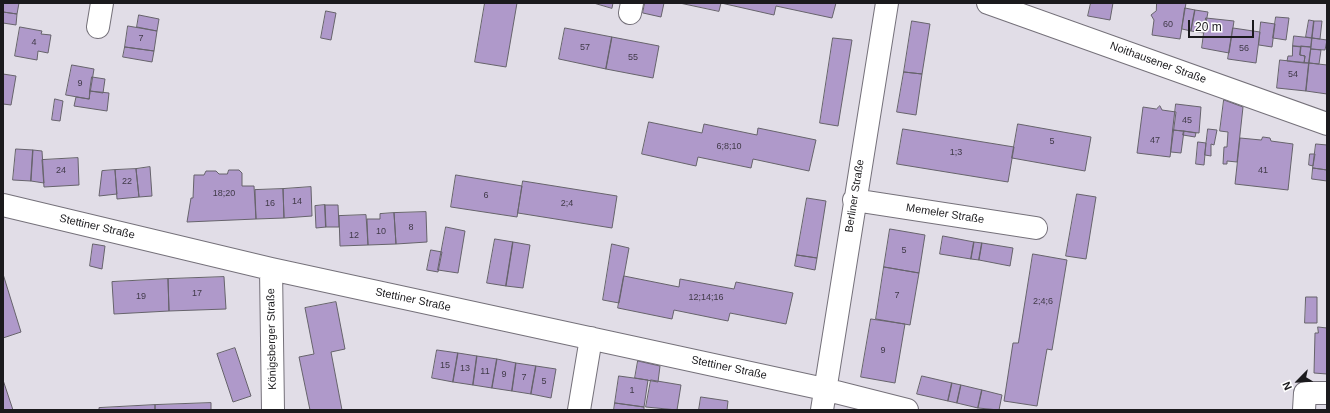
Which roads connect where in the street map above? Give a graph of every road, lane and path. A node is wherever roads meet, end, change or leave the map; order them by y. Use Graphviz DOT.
graph roads {
  1 [pos="102,3"];
  2 [pos="887,3"];
  3 [pos="988,3"];
  4 [pos="98,27"];
  5 [pos="1327,124"];
  6 [pos="854,200"];
  7 [pos="3,205"];
  8 [pos="1036,228"];
  9 [pos="271,269"];
  10 [pos="591,338"];
  11 [pos="1327,393"];
  12 [pos="823,400"];
  13 [pos="273,410"];
  14 [pos="579,410"];
  15 [pos="907,410"];
  16 [pos="1304,410"];
  1 -- 4 [label="street"];
  2 -- 6 [label="street, Berliner Straße"];
  3 -- 5 [label="street, Noithausener Straße"];
  6 -- 8 [label="street, Memeler Straße"];
  6 -- 12 [label="street, Berliner Straße"];
  7 -- 9 [label="street, Stettiner Straße"];
  9 -- 10 [label="street, Stettiner Straße"];
  9 -- 13 [label="street, Königsberger Straße"];
  10 -- 12 [label="street, Stettiner Straße"];
  10 -- 14 [label="street"];
  11 -- 16 [label="street"];
  12 -- 15 [label="street"];
}
